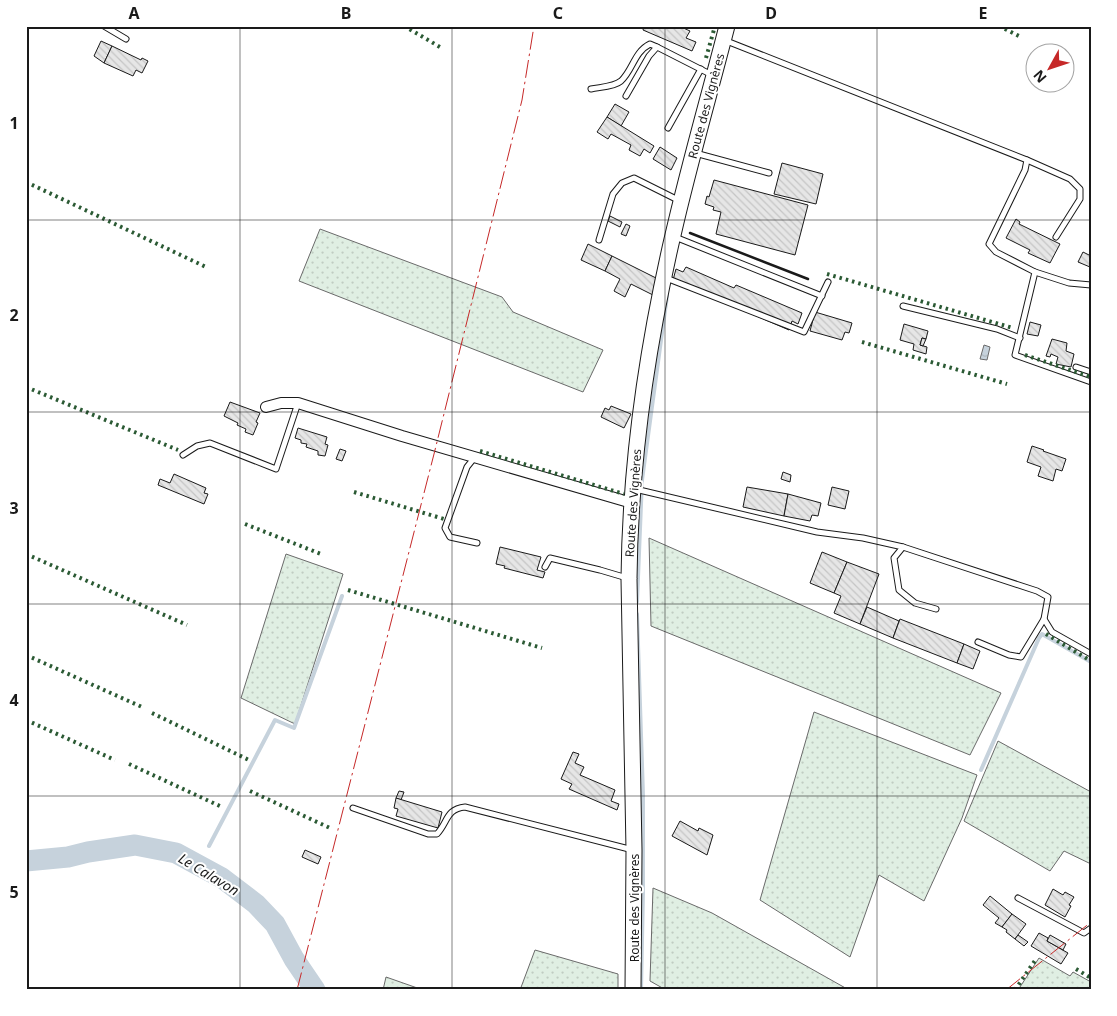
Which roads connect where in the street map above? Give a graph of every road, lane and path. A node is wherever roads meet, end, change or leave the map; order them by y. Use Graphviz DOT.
graph roads {
  1 [pos="104,26"];
  2 [pos="726,33"];
  3 [pos="126,39"];
  4 [pos="657,47"];
  5 [pos="708,73"];
  6 [pos="591,89"];
  7 [pos="626,96"];
  8 [pos="668,128"];
  9 [pos="694,153"];
  10 [pos="1027,160"];
  11 [pos="769,173"];
  12 [pos="681,201"];
  13 [pos="672,236"];
  14 [pos="1056,237"];
  15 [pos="599,240"];
  16 [pos="1035,272"];
  17 [pos="663,277"];
  18 [pos="828,282"];
  19 [pos="1091,285"];
  20 [pos="822,296"];
  21 [pos="903,306"];
  22 [pos="1020,338"];
  23 [pos="1076,367"];
  24 [pos="1091,372"];
  25 [pos="1091,382"];
  26 [pos="298,403"];
  27 [pos="266,407"];
  28 [pos="183,455"];
  29 [pos="475,457"];
  30 [pos="632,496"];
  31 [pos="478,543"];
  32 [pos="903,547"];
  33 [pos="545,567"];
  34 [pos="629,579"];
  35 [pos="936,609"];
  36 [pos="1044,619"];
  37 [pos="978,642"];
  38 [pos="1091,654"];
  39 [pos="353,808"];
  40 [pos="634,850"];
  41 [pos="1018,898"];
  42 [pos="1091,928"];
  43 [pos="633,990"];
  1 -- 3 [label="lane"];
  2 -- 5 [label="street, Route des Vignères"];
  2 -- 10 [label="lane"];
  4 -- 5 [label="lane"];
  4 -- 6 [label="lane"];
  4 -- 7 [label="lane"];
  5 -- 8 [label="lane"];
  5 -- 9 [label="street, Route des Vignères"];
  9 -- 11 [label="lane"];
  9 -- 12 [label="street, Route des Vignères"];
  10 -- 14 [label="lane"];
  10 -- 16 [label="lane"];
  12 -- 13 [label="street, Route des Vignères"];
  12 -- 15 [label="lane"];
  13 -- 17 [label="street, Route des Vignères"];
  13 -- 20 [label="lane"];
  16 -- 19 [label="lane"];
  16 -- 22 [label="lane"];
  17 -- 20 [label="lane"];
  17 -- 30 [label="street, Route des Vignères"];
  18 -- 20 [label="lane"];
  21 -- 22 [label="lane"];
  22 -- 25 [label="lane"];
  23 -- 24 [label="lane"];
  26 -- 27 [label="street"];
  26 -- 28 [label="lane"];
  26 -- 29 [label="street"];
  29 -- 30 [label="street"];
  29 -- 31 [label="lane"];
  30 -- 32 [label="lane"];
  30 -- 34 [label="street, Route des Vignères"];
  32 -- 35 [label="lane"];
  32 -- 36 [label="lane"];
  33 -- 34 [label="lane"];
  34 -- 40 [label="street, Route des Vignères"];
  36 -- 37 [label="lane"];
  36 -- 38 [label="lane"];
  39 -- 40 [label="lane"];
  40 -- 43 [label="street, Route des Vignères"];
  41 -- 42 [label="lane"];
}
